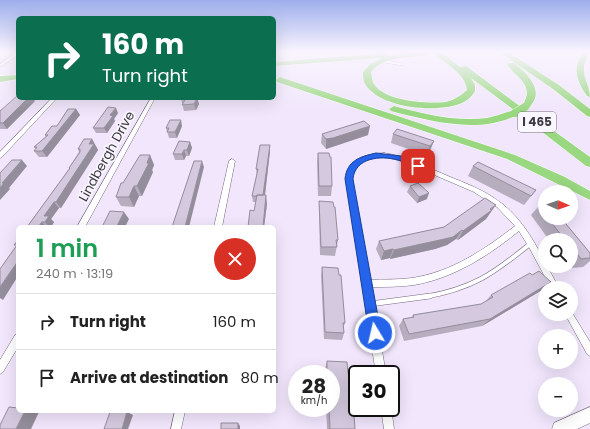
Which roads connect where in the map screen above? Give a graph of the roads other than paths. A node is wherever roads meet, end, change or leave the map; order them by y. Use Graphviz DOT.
graph roads {
  1 [pos="369,72"];
  2 [pos="461,72"];
  3 [pos="469,72"];
  4 [pos="471,72"];
  5 [pos="519,72"];
  6 [pos="533,72"];
  7 [pos="579,72"];
  8 [pos="16,77"];
  9 [pos="0,78"];
  10 [pos="277,80"];
  11 [pos="483,82"];
  12 [pos="16,85"];
  13 [pos="0,86"];
  14 [pos="590,94"];
  15 [pos="53,100"];
  16 [pos="152,100"];
  17 [pos="590,114"];
  18 [pos="0,156"];
  19 [pos="232,161"];
  20 [pos="590,163"];
  21 [pos="590,196"];
  22 [pos="82,225"];
  23 [pos="218,225"];
  24 [pos="520,226"];
  25 [pos="530,244"];
  26 [pos="551,281"];
  27 [pos="367,284"];
  28 [pos="370,304"];
  29 [pos="573,321"];
  30 [pos="16,341"];
  31 [pos="590,352"];
  32 [pos="380,365"];
  33 [pos="0,369"];
  34 [pos="180,413"];
  35 [pos="590,415"];
  36 [pos="388,417"];
  37 [pos="176,429"];
  38 [pos="390,429"];
  39 [pos="560,429"];
  1 -- 2 [label="highway"];
  3 -- 11 [label="highway, I 465"];
  4 -- 11 [label="highway"];
  5 -- 10 [label="highway, bridge"];
  6 -- 17 [label="highway, I 465"];
  7 -- 14 [label="highway"];
  8 -- 9 [label="highway"];
  10 -- 21 [label="highway"];
  11 -- 20 [label="highway, I 465"];
  12 -- 13 [label="highway"];
  15 -- 18 [label="street"];
  16 -- 22 [label="street, Lindbergh Drive"];
  19 -- 23 [label="street"];
  24 -- 25 [label="street"];
  24 -- 27 [label="street"];
  24 -- 27 [label="street"];
  25 -- 26 [label="street"];
  25 -- 28 [label="lane"];
  27 -- 28 [label="street"];
  28 -- 32 [label="street"];
  29 -- 31 [label="street"];
  30 -- 33 [label="street"];
  34 -- 37 [label="street"];
  35 -- 39 [label="main road"];
  36 -- 38 [label="street"];
}
